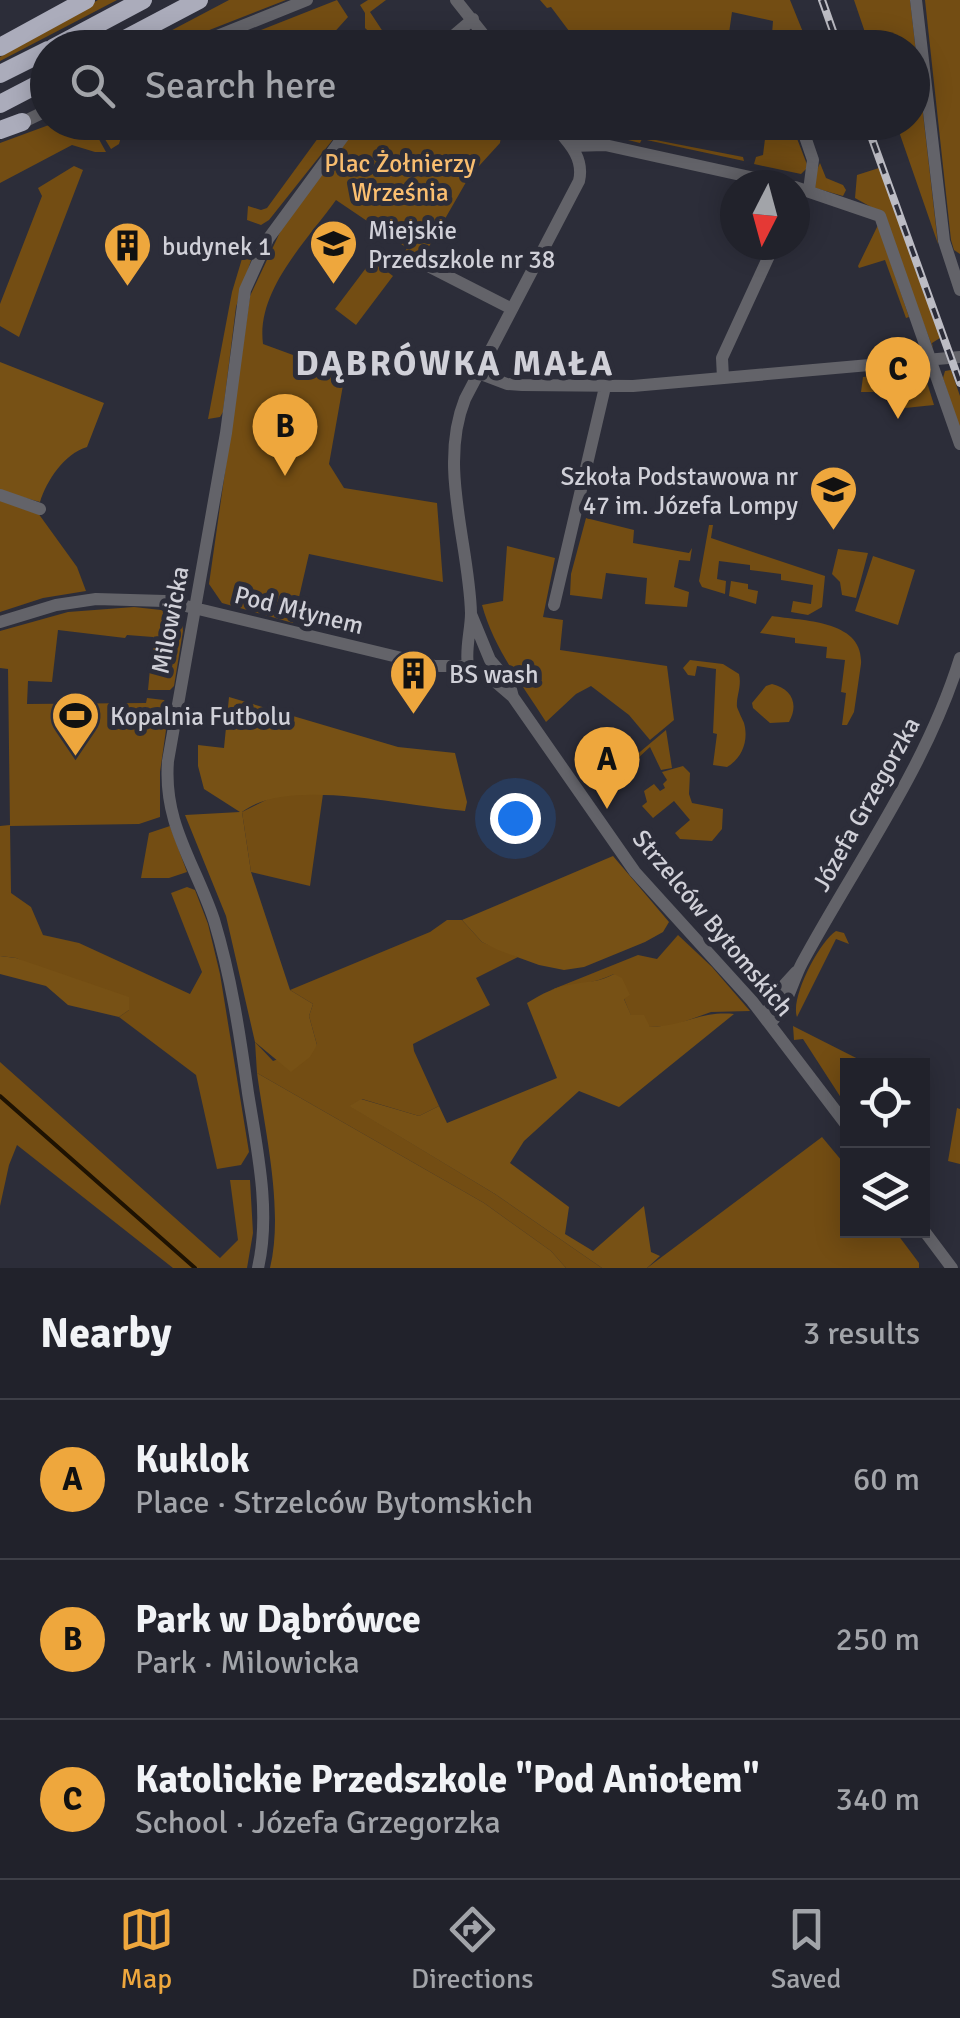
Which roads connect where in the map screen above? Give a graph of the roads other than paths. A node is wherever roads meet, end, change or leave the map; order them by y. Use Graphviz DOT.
graph roads {
  1 [pos="86,0"];
  2 [pos="143,0"];
  3 [pos="199,0"];
  4 [pos="308,0"];
  5 [pos="456,0"];
  6 [pos="467,0"];
  7 [pos="916,0"];
  8 [pos="473,18"];
  9 [pos="31,30"];
  10 [pos="86,30"];
  11 [pos="142,30"];
  12 [pos="232,30"];
  13 [pos="459,30"];
  14 [pos="481,30"];
  15 [pos="919,30"];
  16 [pos="30,31"];
  17 [pos="0,47"];
  18 [pos="30,59"];
  19 [pos="0,74"];
  20 [pos="30,88"];
  21 [pos="0,104"];
  22 [pos="30,118"];
  23 [pos="930,120"];
  24 [pos="22,122"];
  25 [pos="0,132"];
  26 [pos="341,140"];
  27 [pos="566,140"];
  28 [pos="807,140"];
  29 [pos="571,146"];
  30 [pos="808,170"];
  31 [pos="720,172"];
  32 [pos="810,194"];
  33 [pos="767,260"];
  34 [pos="420,262"];
  35 [pos="960,290"];
  36 [pos="512,309"];
  37 [pos="960,357"];
  38 [pos="931,360"];
  39 [pos="478,373"];
  40 [pos="722,378"];
  41 [pos="606,387"];
  42 [pos="960,444"];
  43 [pos="0,495"];
  44 [pos="40,508"];
  45 [pos="554,605"];
  46 [pos="196,607"];
  47 [pos="471,614"];
  48 [pos="0,622"];
  49 [pos="488,656"];
  50 [pos="960,658"];
  51 [pos="471,664"];
  52 [pos="513,697"];
  53 [pos="800,966"];
  54 [pos="774,995"];
  55 [pos="752,1001"];
  56 [pos="768,1020"];
  57 [pos="840,1116"];
  58 [pos="930,1238"];
  59 [pos="258,1268"];
  60 [pos="952,1268"];
  1 -- 9 [label="highway"];
  2 -- 10 [label="highway"];
  3 -- 11 [label="highway"];
  4 -- 12 [label="street"];
  5 -- 8 [label="street"];
  6 -- 8 [label="street"];
  7 -- 15 [label="street"];
  8 -- 13 [label="street"];
  8 -- 14 [label="street"];
  16 -- 17 [label="highway"];
  18 -- 19 [label="highway"];
  20 -- 21 [label="highway"];
  22 -- 24 [label="street"];
  23 -- 35 [label="street"];
  24 -- 25 [label="highway"];
  26 -- 46 [label="street, Milowicka"];
  27 -- 29 [label="street"];
  28 -- 30 [label="street"];
  29 -- 31 [label="street"];
  29 -- 36 [label="street"];
  32 -- 38 [label="street"];
  33 -- 40 [label="street"];
  34 -- 36 [label="street"];
  36 -- 39 [label="street"];
  37 -- 38 [label="street"];
  38 -- 40 [label="street"];
  38 -- 42 [label="street"];
  39 -- 41 [label="street"];
  39 -- 47 [label="street"];
  40 -- 41 [label="street"];
  41 -- 45 [label="street"];
  43 -- 44 [label="street"];
  46 -- 48 [label="street, Pod Młynem"];
  46 -- 51 [label="street, Pod Młynem"];
  46 -- 59 [label="street, Milowicka"];
  47 -- 49 [label="street"];
  47 -- 51 [label="street"];
  49 -- 51 [label="street"];
  49 -- 51 [label="street, Pod Młynem"];
  49 -- 52 [label="street, Strzelców Bytomskich"];
  50 -- 53 [label="street, Józefa Grzegorzka"];
  51 -- 52 [label="street, Strzelców Bytomskich"];
  52 -- 55 [label="street, Strzelców Bytomskich"];
  53 -- 54 [label="street, Józefa Grzegorzka"];
  53 -- 56 [label="street, Józefa Grzegorzka"];
  54 -- 55 [label="street"];
  54 -- 56 [label="street, Józefa Grzegorzka"];
  55 -- 56 [label="street, Strzelców Bytomskich"];
  56 -- 57 [label="street, Strzelców Bytomskich"];
  58 -- 60 [label="street"];
}
